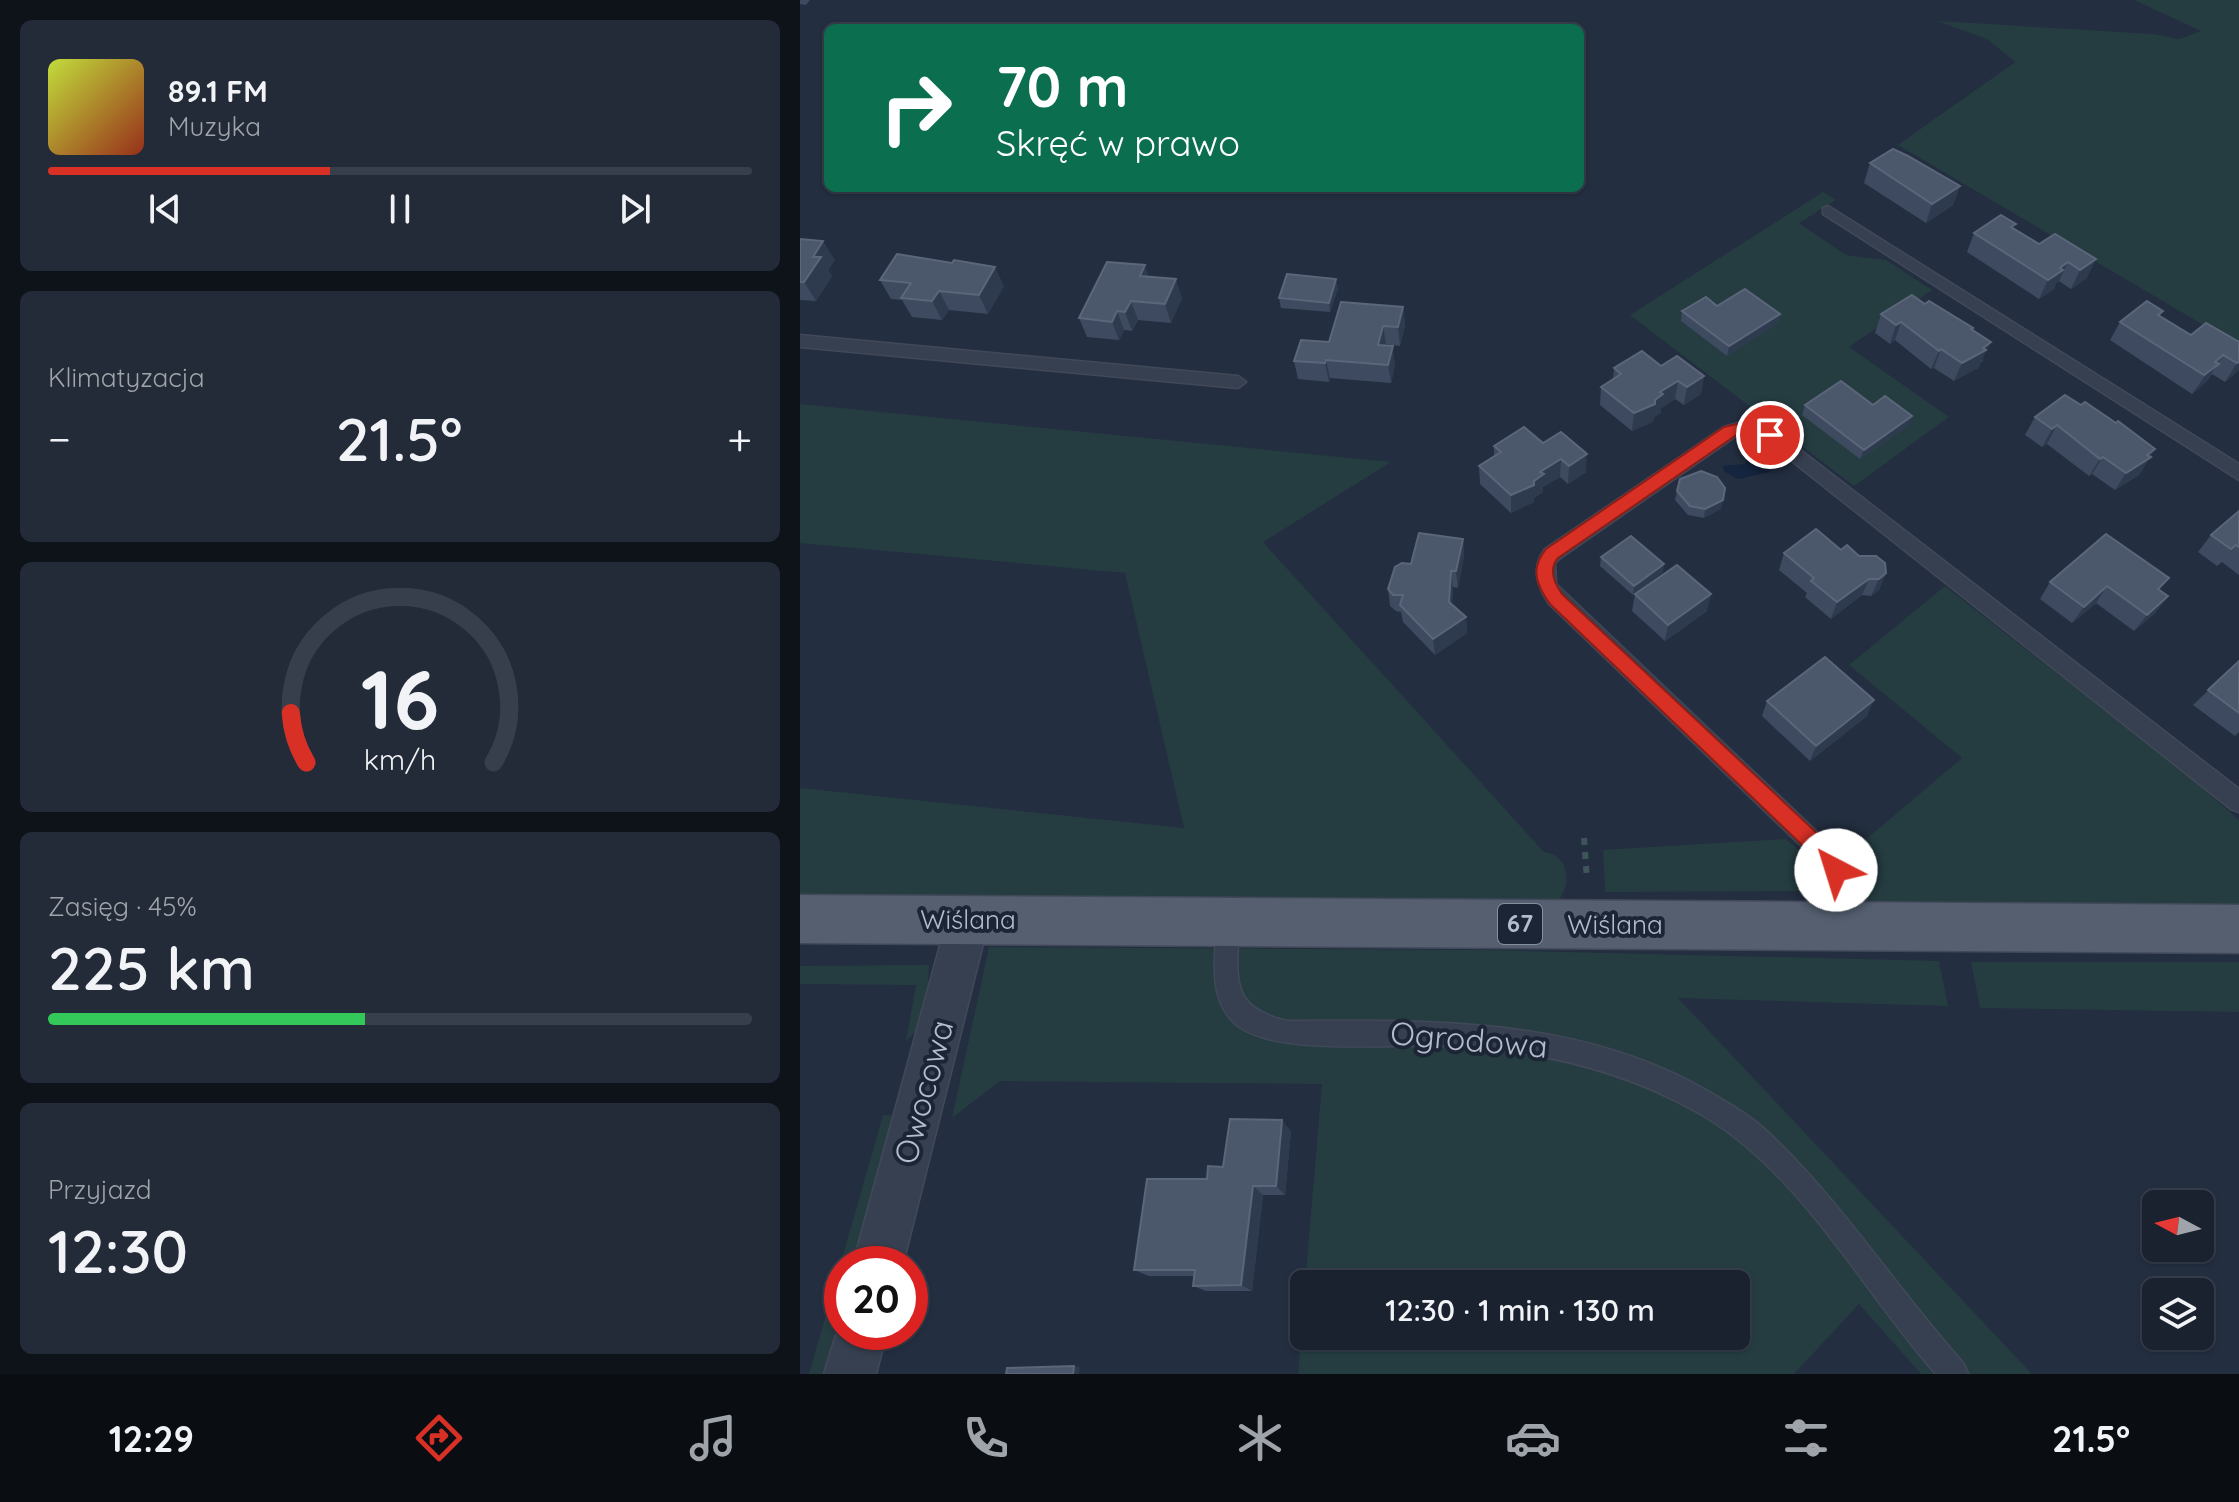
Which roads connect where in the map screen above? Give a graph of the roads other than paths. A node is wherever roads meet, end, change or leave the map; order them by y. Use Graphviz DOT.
graph roads {
  1 [pos="1828,211"];
  2 [pos="800,341"];
  3 [pos="1238,382"];
  4 [pos="2239,473"];
  5 [pos="2239,802"];
  6 [pos="800,919"];
  7 [pos="968,920"];
  8 [pos="1229,922"];
  9 [pos="1851,926"];
  10 [pos="2239,929"];
  11 [pos="883,1246"];
  12 [pos="856,1350"];
  13 [pos="850,1374"];
  14 [pos="1954,1374"];
  1 -- 4 [label="lane"];
  2 -- 3 [label="lane"];
  5 -- 9 [label="lane"];
  6 -- 7 [label="main road, Wiślana / 67"];
  7 -- 8 [label="main road, Wiślana / 67"];
  7 -- 11 [label="street, Owocowa"];
  8 -- 9 [label="main road, Wiślana / 67"];
  8 -- 14 [label="lane, Ogrodowa"];
  9 -- 10 [label="main road, Wiślana / 67"];
  12 -- 13 [label="street"];
}
